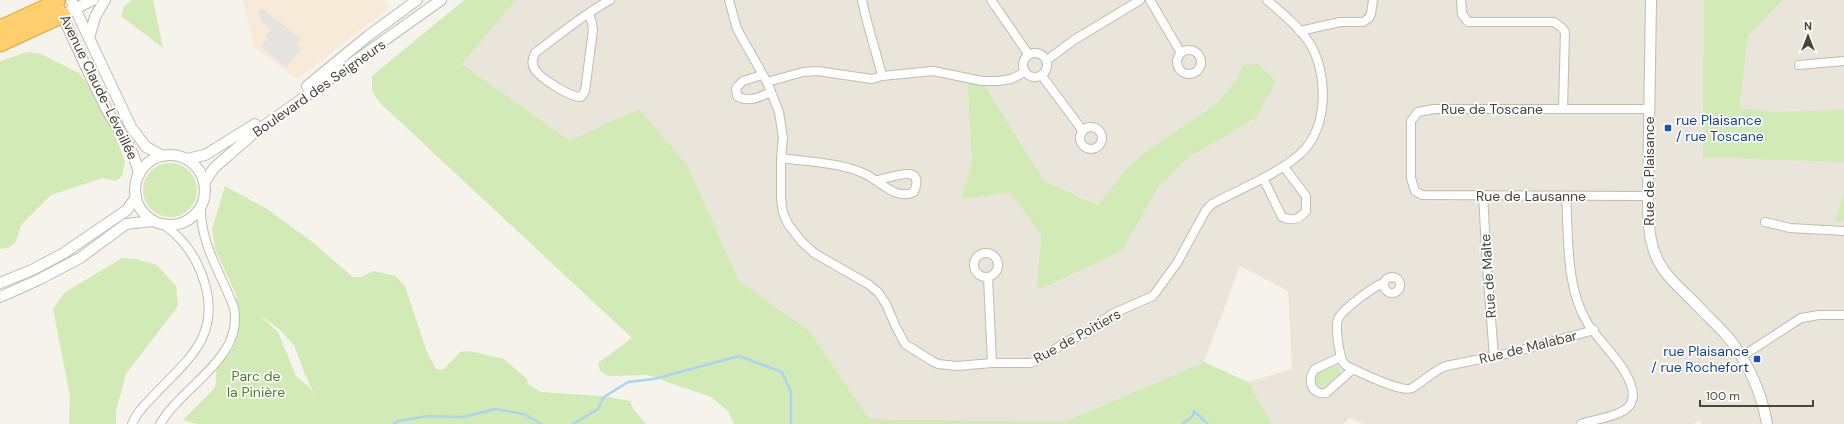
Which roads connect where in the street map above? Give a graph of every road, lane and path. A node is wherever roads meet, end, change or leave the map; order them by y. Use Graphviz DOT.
graph roads {
  1 [pos="93,0"];
  2 [pos="105,0"];
  3 [pos="417,0"];
  4 [pos="441,0"];
  5 [pos="610,0"];
  6 [pos="729,0"];
  7 [pos="862,0"];
  8 [pos="991,0"];
  9 [pos="1150,0"];
  10 [pos="1267,0"];
  11 [pos="1373,0"];
  12 [pos="1461,0"];
  13 [pos="1651,0"];
  14 [pos="1134,1"];
  15 [pos="64,4"];
  16 [pos="589,14"];
  17 [pos="0,28"];
  18 [pos="1300,31"];
  19 [pos="89,38"];
  20 [pos="0,44"];
  21 [pos="1181,53"];
  22 [pos="1029,55"];
  23 [pos="1047,60"];
  24 [pos="1844,61"];
  25 [pos="1799,65"];
  26 [pos="1025,72"];
  27 [pos="762,75"];
  28 [pos="882,76"];
  29 [pos="1042,76"];
  30 [pos="767,82"];
  31 [pos="771,92"];
  32 [pos="1563,109"];
  33 [pos="1649,109"];
  34 [pos="1083,131"];
  35 [pos="162,156"];
  36 [pos="781,158"];
  37 [pos="187,159"];
  38 [pos="1284,167"];
  39 [pos="139,175"];
  40 [pos="1263,178"];
  41 [pos="878,180"];
  42 [pos="204,183"];
  43 [pos="1415,191"];
  44 [pos="1483,196"];
  45 [pos="1566,196"];
  46 [pos="1648,196"];
  47 [pos="136,197"];
  48 [pos="201,208"];
  49 [pos="153,221"];
  50 [pos="1765,222"];
  51 [pos="164,225"];
  52 [pos="1844,231"];
  53 [pos="988,277"];
  54 [pos="0,283"];
  55 [pos="1384,284"];
  56 [pos="0,297"];
  57 [pos="1844,315"];
  58 [pos="1594,330"];
  59 [pos="1341,357"];
  60 [pos="1494,357"];
  61 [pos="1741,357"];
  62 [pos="992,363"];
  63 [pos="1353,369"];
  64 [pos="132,424"];
  65 [pos="160,424"];
  66 [pos="1581,424"];
  67 [pos="1768,424"];
  1 -- 15 [label="street"];
  2 -- 19 [label="street"];
  3 -- 37 [label="street, Boulevard des Seigneurs"];
  4 -- 42 [label="street, Boulevard des Seigneurs"];
  5 -- 16 [label="street"];
  6 -- 27 [label="street, Rue de Poitiers"];
  7 -- 28 [label="street"];
  8 -- 22 [label="street"];
  9 -- 21 [label="street"];
  10 -- 18 [label="street, Rue de Poitiers"];
  11 -- 18 [label="street"];
  12 -- 32 [label="street"];
  13 -- 33 [label="street, Rue de Plaisance"];
  14 -- 23 [label="street"];
  15 -- 17 [label="highway"];
  15 -- 19 [label="street, Avenue Claude-Léveillée"];
  15 -- 20 [label="highway"];
  15 -- 39 [label="street, Avenue Claude-Léveillée"];
  16 -- 16 [label="street"];
  18 -- 38 [label="street, Rue de Poitiers"];
  19 -- 35 [label="street, Avenue Claude-Léveillée"];
  22 -- 23 [label="street"];
  22 -- 26 [label="street"];
  23 -- 29 [label="street"];
  24 -- 25 [label="street"];
  26 -- 28 [label="street"];
  26 -- 29 [label="street"];
  27 -- 30 [label="street, Rue de Poitiers"];
  27 -- 31 [label="street"];
  28 -- 30 [label="street"];
  29 -- 34 [label="street"];
  30 -- 31 [label="street, Rue de Poitiers"];
  31 -- 36 [label="street, Rue de Poitiers"];
  32 -- 33 [label="street, Rue de Toscane"];
  32 -- 43 [label="street, Rue de Toscane"];
  33 -- 46 [label="street, Rue de Plaisance"];
  35 -- 37 [label="street"];
  35 -- 39 [label="street"];
  36 -- 41 [label="street"];
  36 -- 62 [label="street, Rue de Poitiers"];
  37 -- 42 [label="street"];
  38 -- 40 [label="street, Rue de Poitiers"];
  38 -- 40 [label="street"];
  39 -- 47 [label="street"];
  40 -- 62 [label="street, Rue de Poitiers"];
  42 -- 48 [label="street"];
  43 -- 44 [label="street, Rue de Lausanne"];
  44 -- 45 [label="street, Rue de Lausanne"];
  44 -- 60 [label="street, Rue de Malte"];
  45 -- 46 [label="street, Rue de Lausanne"];
  45 -- 58 [label="street"];
  46 -- 61 [label="street, Rue de Plaisance"];
  47 -- 49 [label="street"];
  47 -- 54 [label="street"];
  48 -- 51 [label="street"];
  48 -- 65 [label="street"];
  49 -- 51 [label="street"];
  49 -- 56 [label="street"];
  50 -- 52 [label="street"];
  51 -- 64 [label="street"];
  53 -- 62 [label="street"];
  55 -- 59 [label="street"];
  57 -- 61 [label="street"];
  58 -- 60 [label="street, Rue de Malabar"];
  58 -- 66 [label="street"];
  59 -- 63 [label="street"];
  59 -- 63 [label="street"];
  60 -- 63 [label="street, Rue de Malabar"];
  61 -- 67 [label="street, Rue de Plaisance"];
}
